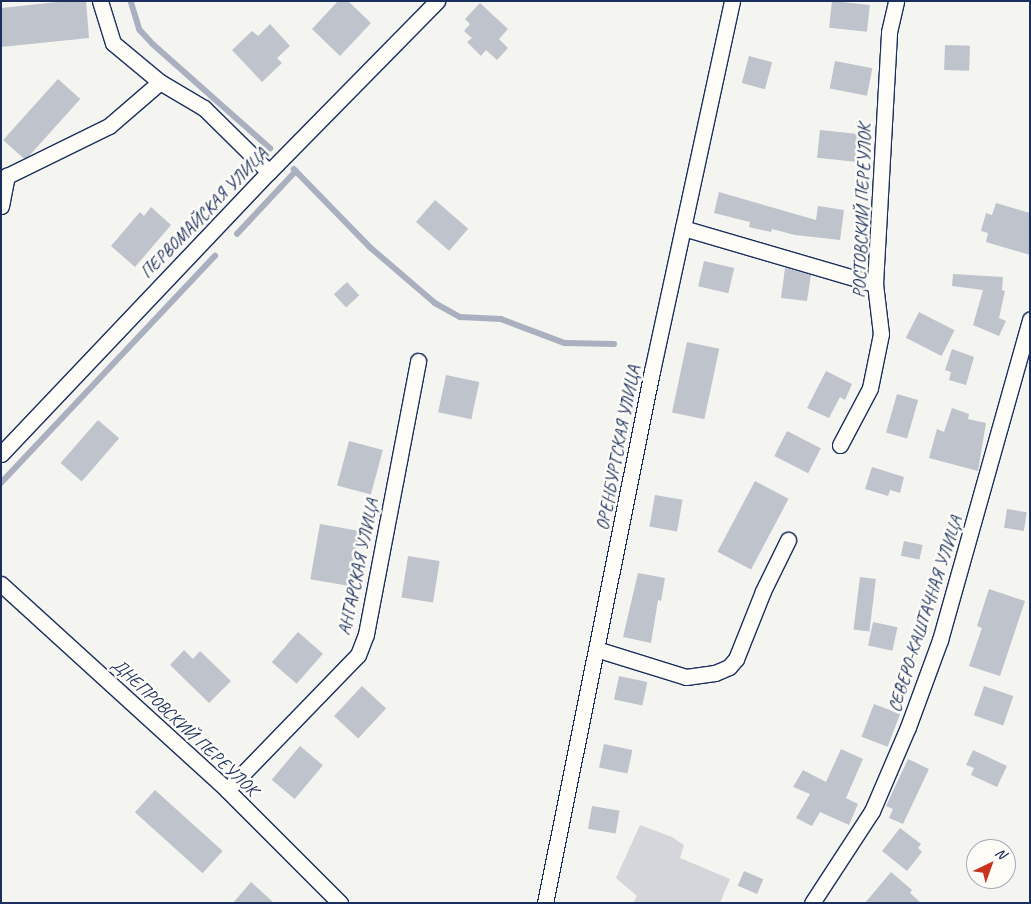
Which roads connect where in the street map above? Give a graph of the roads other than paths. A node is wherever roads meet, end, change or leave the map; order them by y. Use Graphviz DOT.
graph roads {
  1 [pos="100,1"];
  2 [pos="437,1"];
  3 [pos="732,1"];
  4 [pos="896,1"];
  5 [pos="160,82"];
  6 [pos="268,172"];
  7 [pos="1,206"];
  8 [pos="684,228"];
  9 [pos="875,284"];
  10 [pos="1030,319"];
  11 [pos="418,361"];
  12 [pos="840,444"];
  13 [pos="1,454"];
  14 [pos="788,540"];
  15 [pos="1,584"];
  16 [pos="596,649"];
  17 [pos="227,790"];
  18 [pos="340,903"];
  19 [pos="545,903"];
  20 [pos="812,903"];
  1 -- 5 [label="street"];
  2 -- 6 [label="street, ПЕРВОМАЙСКАЯ УЛИЦА"];
  3 -- 8 [label="street, ОРЕНБУРГСКАЯ УЛИЦА"];
  4 -- 9 [label="street, РОСТОВСКИЙ ПЕРЕУЛОК"];
  5 -- 6 [label="street"];
  5 -- 7 [label="street"];
  6 -- 13 [label="street, ПЕРВОМАЙСКАЯ УЛИЦА"];
  8 -- 9 [label="street"];
  8 -- 16 [label="street, ОРЕНБУРГСКАЯ УЛИЦА"];
  9 -- 12 [label="street, РОСТОВСКИЙ ПЕРЕУЛОК"];
  10 -- 20 [label="street, СЕВЕРО-КАШТАЧНАЯ УЛИЦА"];
  11 -- 17 [label="street, АНГАРСКАЯ УЛИЦА"];
  14 -- 16 [label="street"];
  15 -- 17 [label="street, ДНЕПРОВСКИЙ ПЕРЕУЛОК"];
  16 -- 19 [label="street, ОРЕНБУРГСКАЯ УЛИЦА"];
  17 -- 18 [label="street, ДНЕПРОВСКИЙ ПЕРЕУЛОК"];
}
